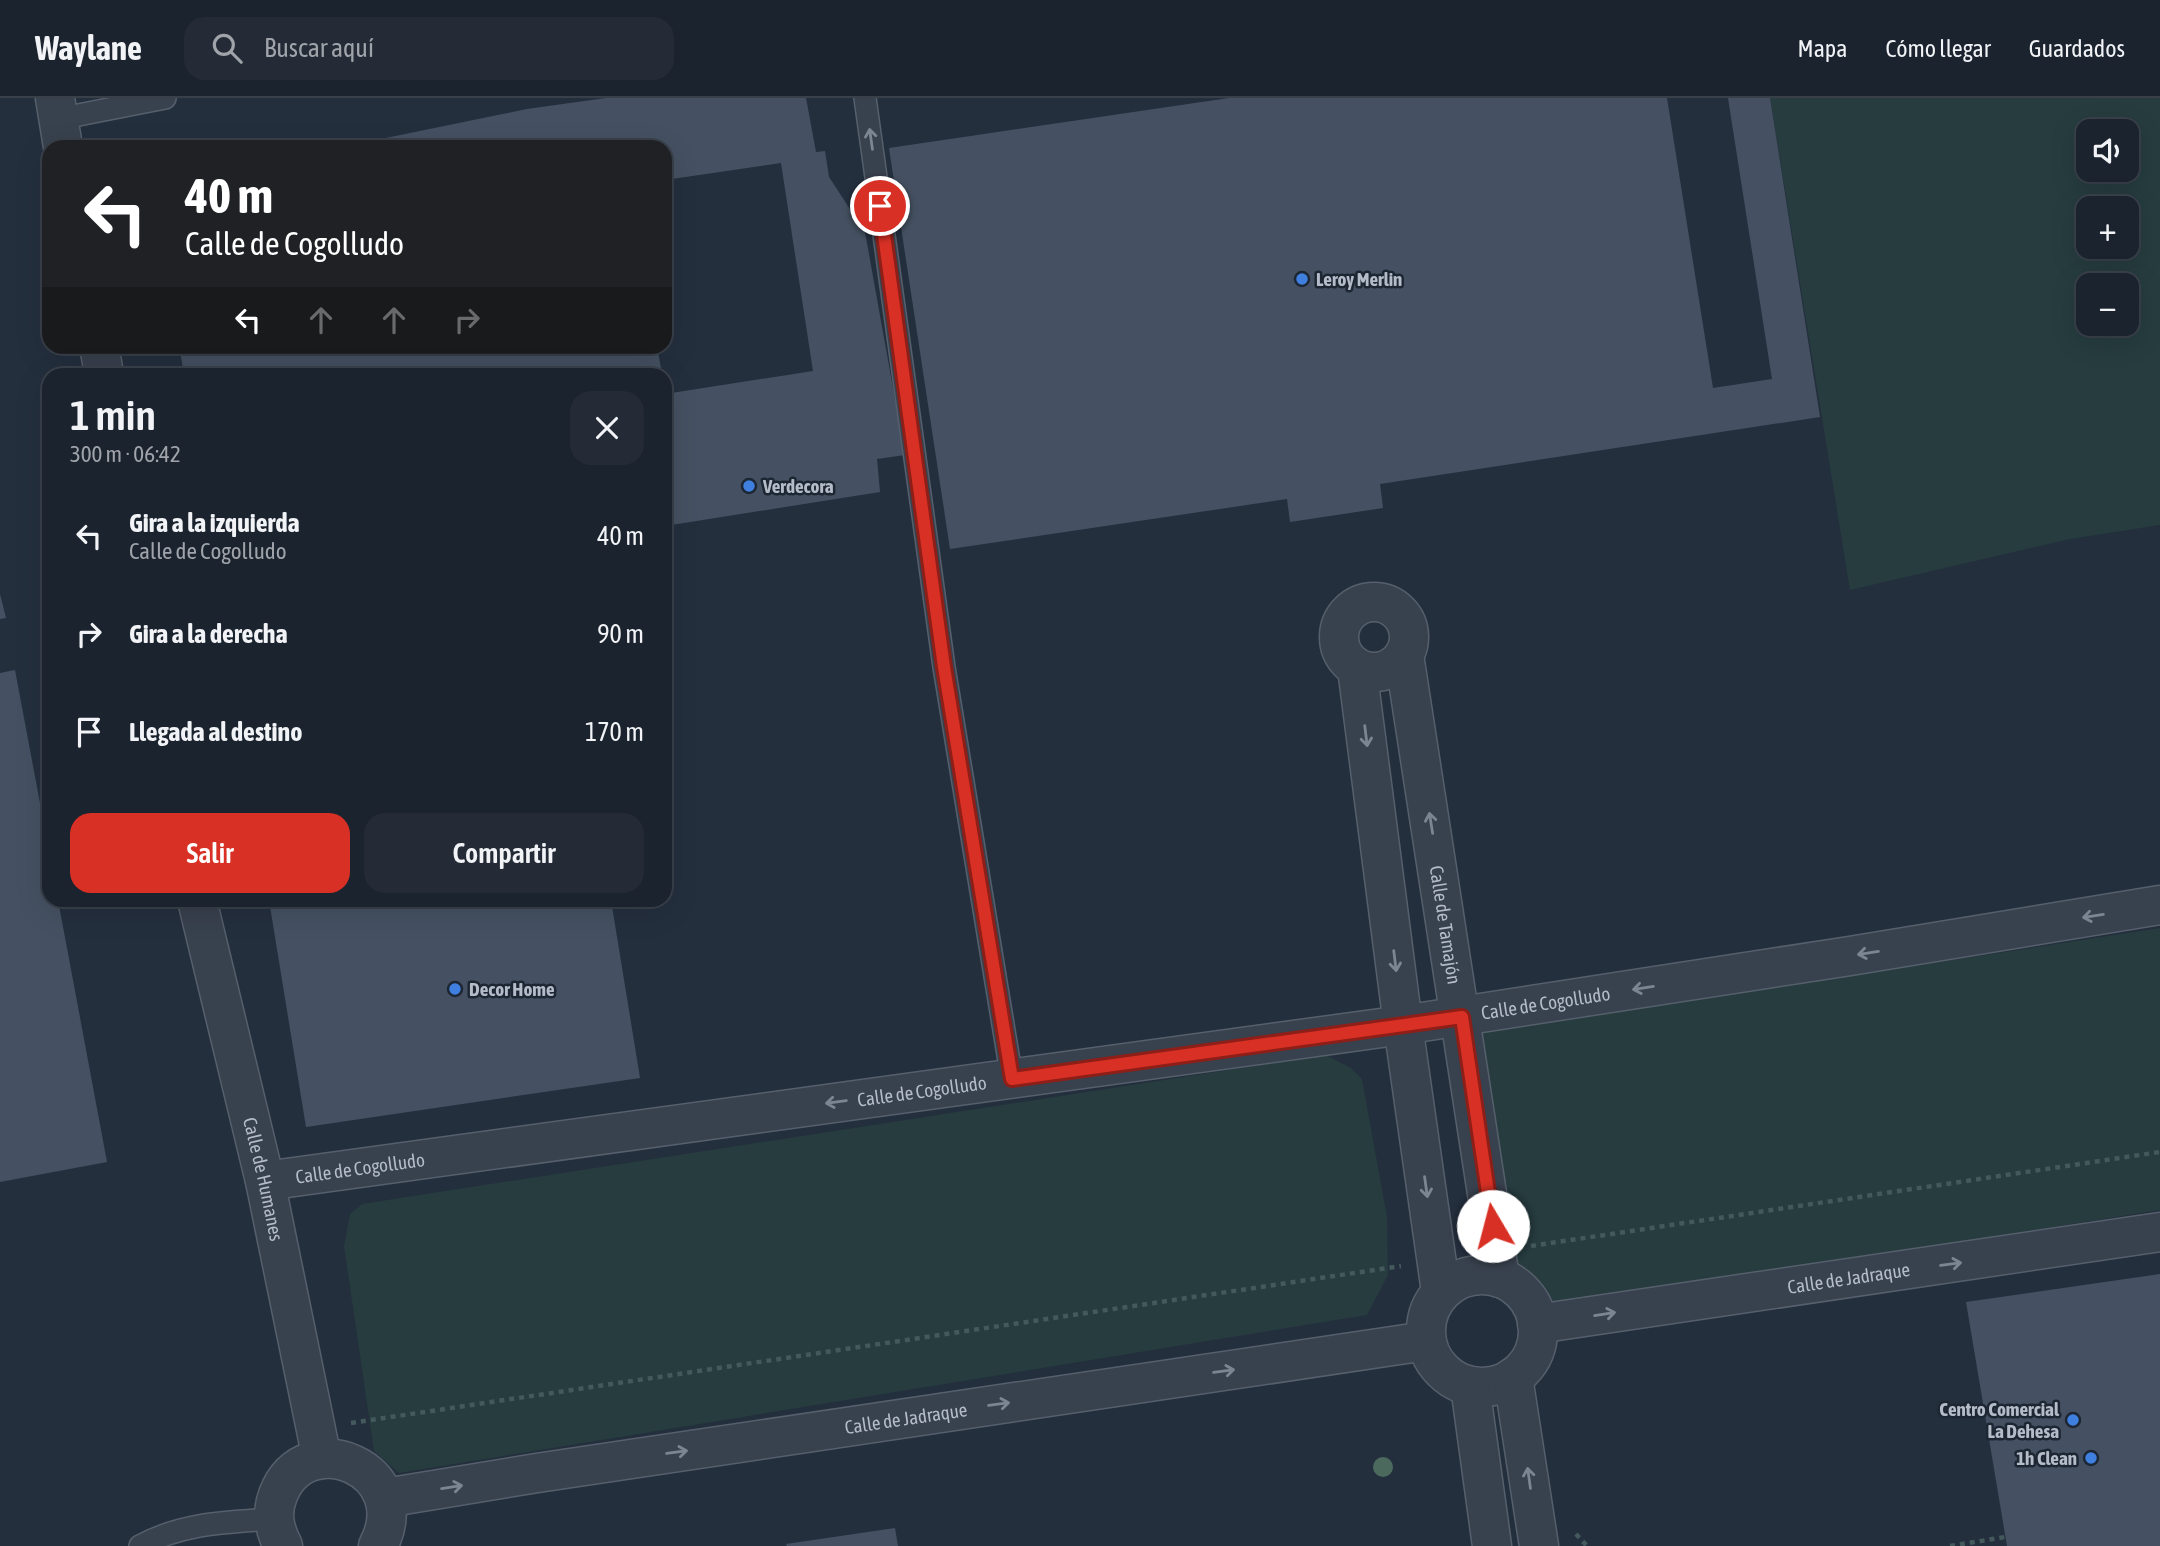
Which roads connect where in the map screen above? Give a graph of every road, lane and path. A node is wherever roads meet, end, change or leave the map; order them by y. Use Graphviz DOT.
graph roads {
  1 [pos="166,98"];
  2 [pos="865,98"];
  3 [pos="59,121"];
  4 [pos="1405,655"];
  5 [pos="1357,668"];
  6 [pos="2160,905"];
  7 [pos="199,907"];
  8 [pos="1462,1017"];
  9 [pos="1403,1025"];
  10 [pos="1012,1079"];
  11 [pos="2160,1152"];
  12 [pos="265,1181"];
  13 [pos="2160,1233"];
  14 [pos="1498,1265"];
  15 [pos="1439,1276"];
  16 [pos="1538,1324"];
  17 [pos="1426,1341"];
  18 [pos="1513,1377"];
  19 [pos="1469,1385"];
  20 [pos="319,1444"];
  21 [pos="385,1498"];
  22 [pos="279,1533"];
  23 [pos="2005,1537"];
  24 [pos="140,1546"];
  25 [pos="378,1546"];
  26 [pos="1492,1546"];
  27 [pos="1539,1546"];
  28 [pos="1950,1546"];
  1 -- 3 [label="lane"];
  10 -- 2 [label="lane, one-way"];
  4 -- 5 [label="street"];
  4 -- 5 [label="street"];
  8 -- 4 [label="street, Calle de Tamajón, one-way"];
  5 -- 9 [label="street, one-way"];
  6 -- 8 [label="street, Calle de Cogolludo, one-way"];
  7 -- 12 [label="street, Calle de Humanes"];
  8 -- 9 [label="street, Calle de Cogolludo"];
  8 -- 14 [label="street, Calle de Tamajón"];
  9 -- 10 [label="street, Calle de Cogolludo"];
  9 -- 15 [label="street, one-way"];
  10 -- 12 [label="street, Calle de Cogolludo, one-way"];
  11 -- 14 [label="path"];
  12 -- 20 [label="street, Calle de Humanes"];
  16 -- 13 [label="street, Calle de Jadraque, one-way"];
  14 -- 15 [label="street"];
  14 -- 16 [label="street"];
  15 -- 17 [label="street"];
  15 -- 20 [label="path"];
  16 -- 18 [label="street"];
  17 -- 19 [label="street"];
  21 -- 17 [label="street, Calle de Jadraque, one-way"];
  18 -- 19 [label="street"];
  27 -- 18 [label="street, one-way"];
  19 -- 26 [label="street"];
  20 -- 21 [label="street"];
  20 -- 22 [label="street"];
  21 -- 25 [label="street"];
  22 -- 24 [label="lane"];
  23 -- 28 [label="path"];
}
